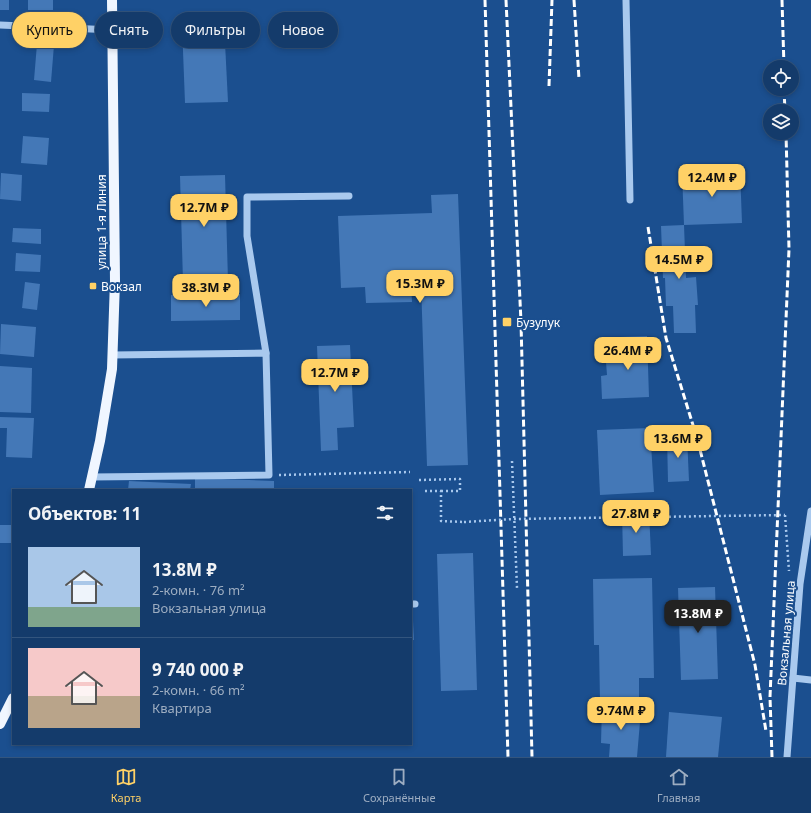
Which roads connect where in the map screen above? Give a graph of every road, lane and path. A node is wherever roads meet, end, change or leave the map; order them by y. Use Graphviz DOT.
graph roads {
  1 [pos="112,0"];
  2 [pos="626,0"];
  3 [pos="112,12"];
  4 [pos="0,25"];
  5 [pos="95,29"];
  6 [pos="113,48"];
  7 [pos="349,196"];
  8 [pos="630,200"];
  9 [pos="266,353"];
  10 [pos="112,355"];
  11 [pos="512,461"];
  12 [pos="410,472"];
  13 [pos="269,476"];
  14 [pos="92,477"];
  15 [pos="419,480"];
  16 [pos="89,489"];
  17 [pos="425,491"];
  18 [pos="441,491"];
  19 [pos="811,511"];
  20 [pos="513,519"];
  21 [pos="789,577"];
  22 [pos="517,588"];
  23 [pos="793,678"];
  24 [pos="811,680"];
  25 [pos="12,700"];
  26 [pos="0,724"];
  27 [pos="787,757"];
  1 -- 3 [label="main road, улица 1-я Линия"];
  2 -- 8 [label="street"];
  4 -- 5 [label="street"];
  6 -- 10 [label="main road, улица 1-я Линия"];
  7 -- 9 [label="street"];
  9 -- 10 [label="street"];
  9 -- 13 [label="street"];
  10 -- 14 [label="main road, улица 1-я Линия"];
  11 -- 20 [label="path"];
  12 -- 13 [label="path"];
  13 -- 14 [label="street"];
  14 -- 16 [label="main road, улица 1-я Линия"];
  15 -- 18 [label="path"];
  17 -- 18 [label="path"];
  18 -- 20 [label="path, bridge"];
  19 -- 23 [label="street, Вокзальная улица"];
  20 -- 21 [label="path, bridge"];
  20 -- 22 [label="path"];
  23 -- 24 [label="street"];
  23 -- 27 [label="street, Вокзальная улица"];
  25 -- 26 [label="main road"];
}
